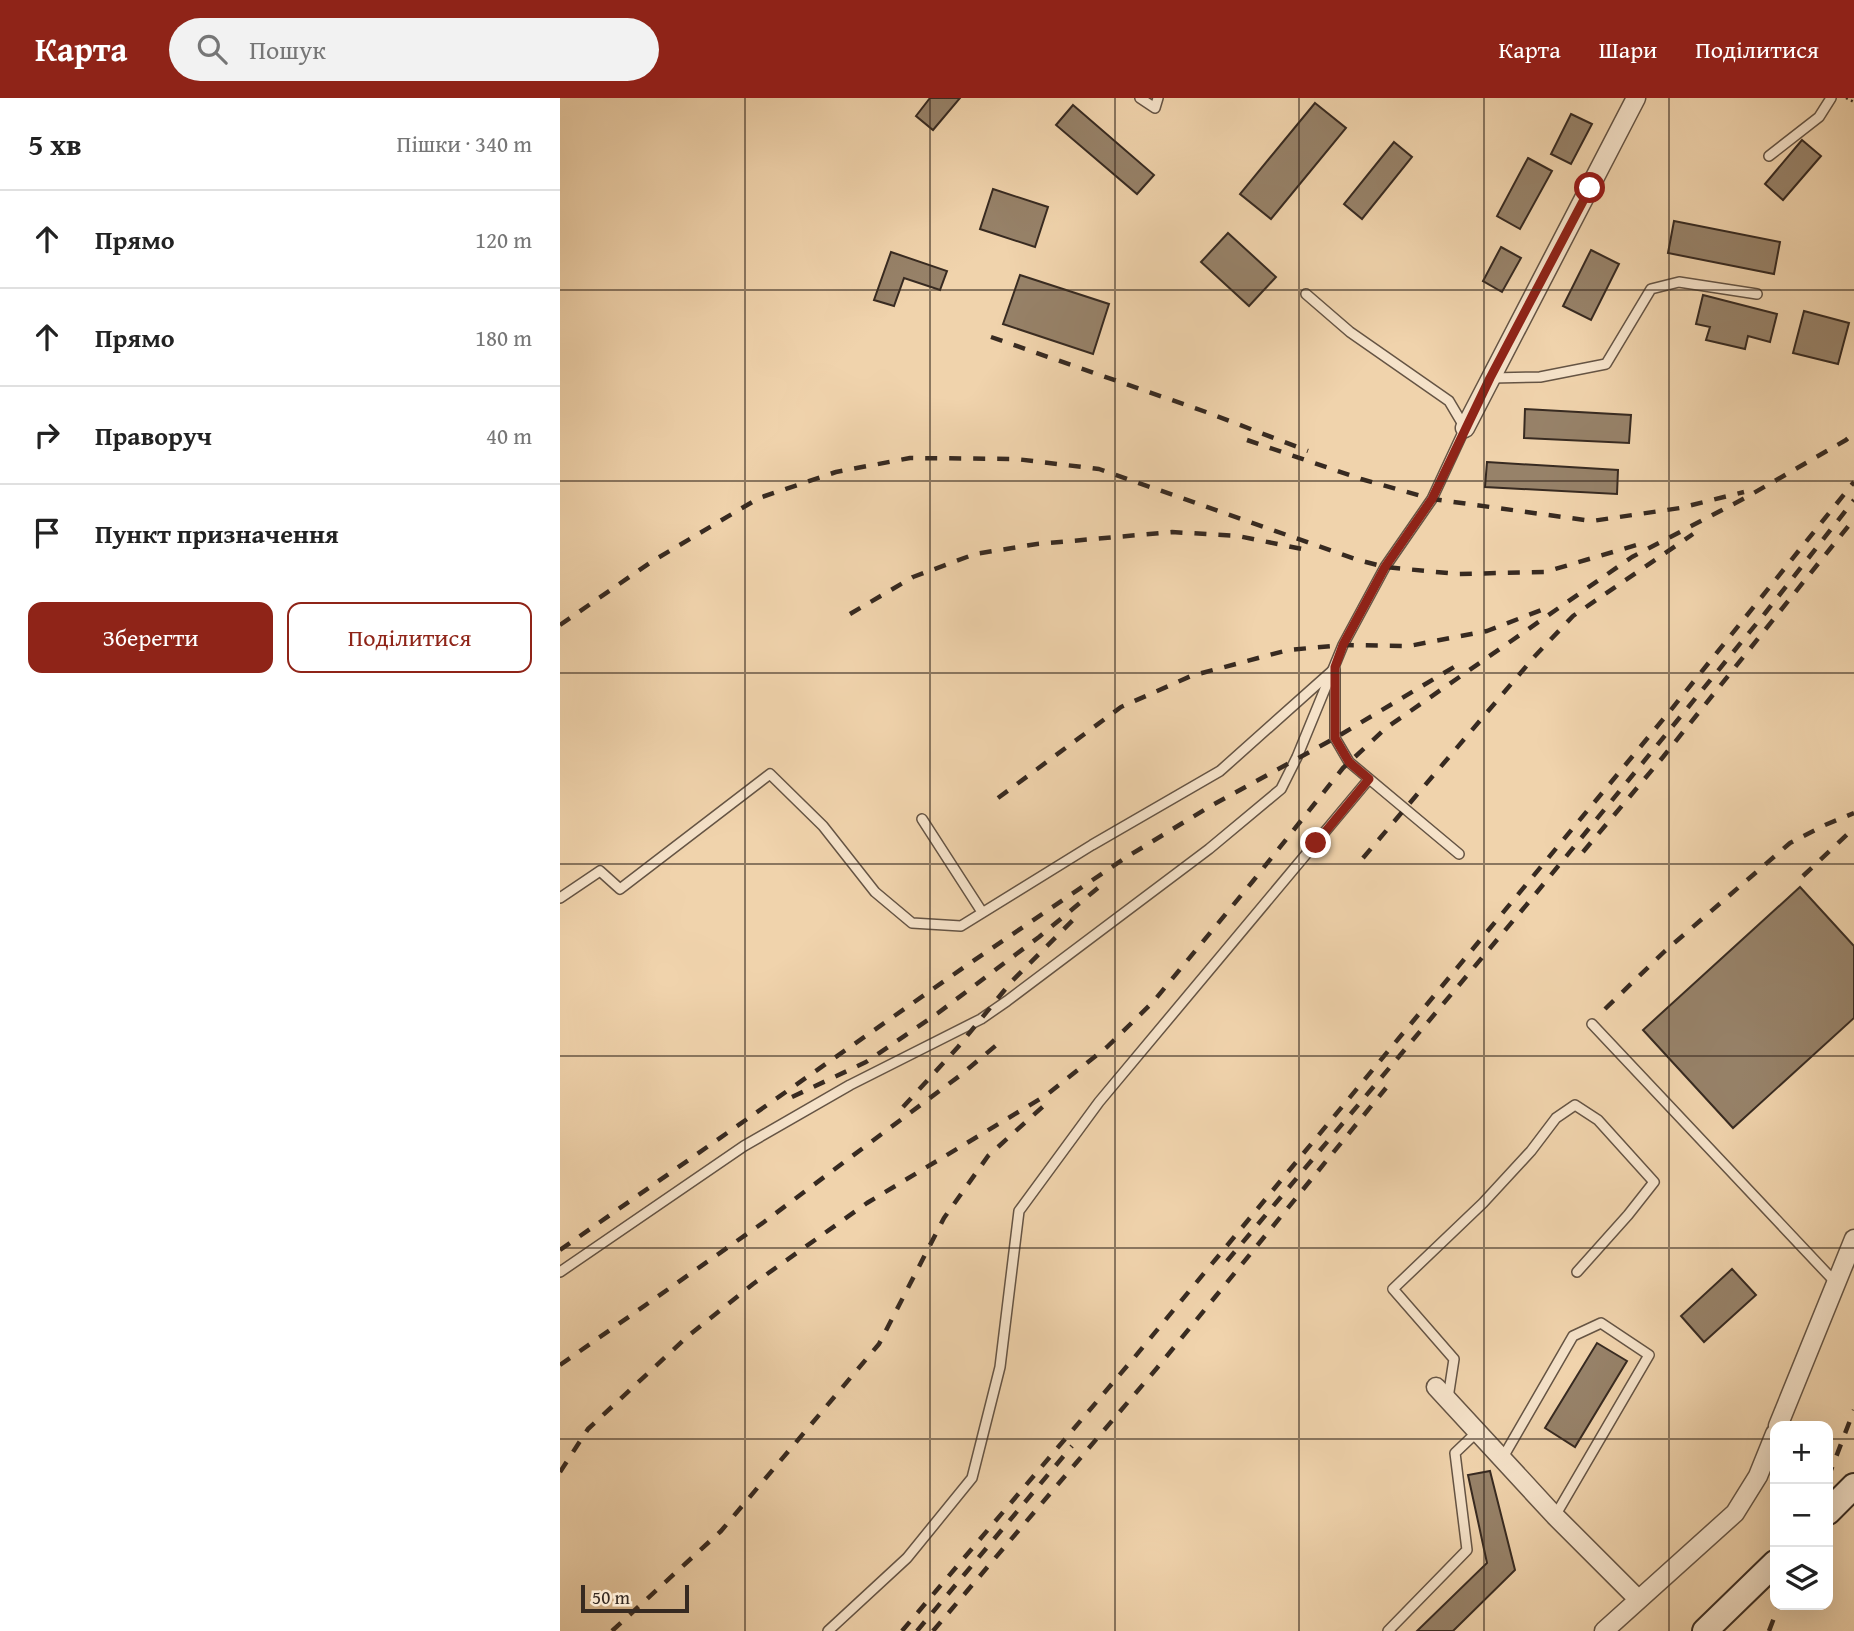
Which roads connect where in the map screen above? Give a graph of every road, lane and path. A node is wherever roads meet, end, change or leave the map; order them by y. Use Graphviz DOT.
graph roads {
  1 [pos="1140,98"];
  2 [pos="1158,98"];
  3 [pos="1636,98"];
  4 [pos="1831,98"];
  5 [pos="1846,98"];
  6 [pos="1854,102"];
  7 [pos="1769,156"];
  8 [pos="1306,294"];
  9 [pos="1757,294"];
  10 [pos="1490,378"];
  11 [pos="1465,428"];
  12 [pos="1335,667"];
  13 [pos="1369,779"];
  14 [pos="922,819"];
  15 [pos="1459,854"];
  16 [pos="560,898"];
  17 [pos="982,912"];
  18 [pos="1592,1024"];
  19 [pos="1854,1239"];
  20 [pos="560,1272"];
  21 [pos="1577,1272"];
  22 [pos="1836,1283"];
  23 [pos="1442,1393"];
  24 [pos="1781,1421"];
  25 [pos="1477,1432"];
  26 [pos="1770,1446"];
  27 [pos="1502,1458"];
  28 [pos="1854,1486"];
  29 [pos="1833,1507"];
  30 [pos="1555,1516"];
  31 [pos="1770,1568"];
  32 [pos="1638,1600"];
  33 [pos="828,1631"];
  34 [pos="1388,1631"];
  35 [pos="1604,1631"];
  36 [pos="1705,1631"];
  1 -- 2 [label="lane"];
  3 -- 10 [label="street"];
  4 -- 7 [label="lane"];
  5 -- 6 [label="path"];
  8 -- 11 [label="lane"];
  9 -- 10 [label="lane"];
  10 -- 11 [label="street"];
  11 -- 12 [label="lane"];
  12 -- 13 [label="lane"];
  12 -- 17 [label="lane"];
  12 -- 20 [label="lane"];
  13 -- 15 [label="lane"];
  13 -- 33 [label="lane"];
  14 -- 17 [label="lane"];
  16 -- 17 [label="lane"];
  18 -- 22 [label="lane"];
  19 -- 22 [label="street"];
  21 -- 23 [label="lane"];
  22 -- 24 [label="street"];
  23 -- 25 [label="street"];
  25 -- 27 [label="street"];
  25 -- 34 [label="lane"];
  26 -- 32 [label="street"];
  27 -- 30 [label="street"];
  27 -- 30 [label="lane"];
  28 -- 29 [label="main road"];
  30 -- 32 [label="street"];
  31 -- 36 [label="main road"];
  32 -- 35 [label="street"];
}
